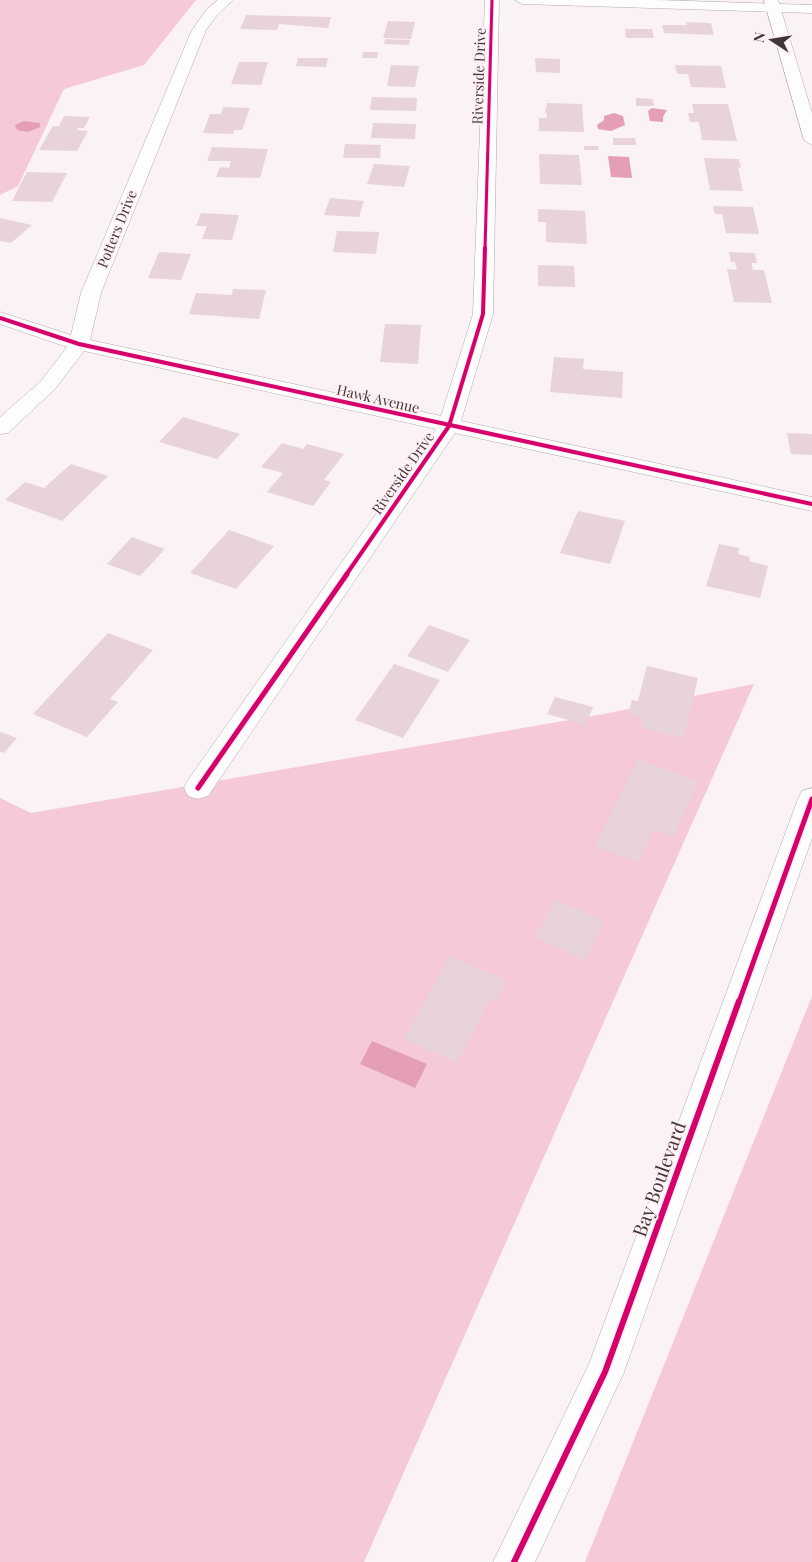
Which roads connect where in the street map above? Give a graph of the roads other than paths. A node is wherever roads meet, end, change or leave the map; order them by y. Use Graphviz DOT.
graph roads {
  1 [pos="226,0"];
  2 [pos="492,0"];
  3 [pos="522,0"];
  4 [pos="772,4"];
  5 [pos="812,9"];
  6 [pos="812,140"];
  7 [pos="0,318"];
  8 [pos="79,344"];
  9 [pos="449,426"];
  10 [pos="0,428"];
  11 [pos="812,504"];
  12 [pos="198,788"];
  13 [pos="812,799"];
  14 [pos="517,1561"];
  1 -- 8 [label="street, Potters Drive"];
  2 -- 9 [label="street, Riverside Drive"];
  3 -- 4 [label="street"];
  4 -- 5 [label="street"];
  4 -- 6 [label="street"];
  7 -- 8 [label="street, Hawk Avenue"];
  8 -- 9 [label="street, Hawk Avenue"];
  8 -- 10 [label="street, Potters Drive"];
  9 -- 11 [label="street, Hawk Avenue"];
  9 -- 12 [label="street, Riverside Drive"];
  13 -- 14 [label="street, Bay Boulevard"];
}
